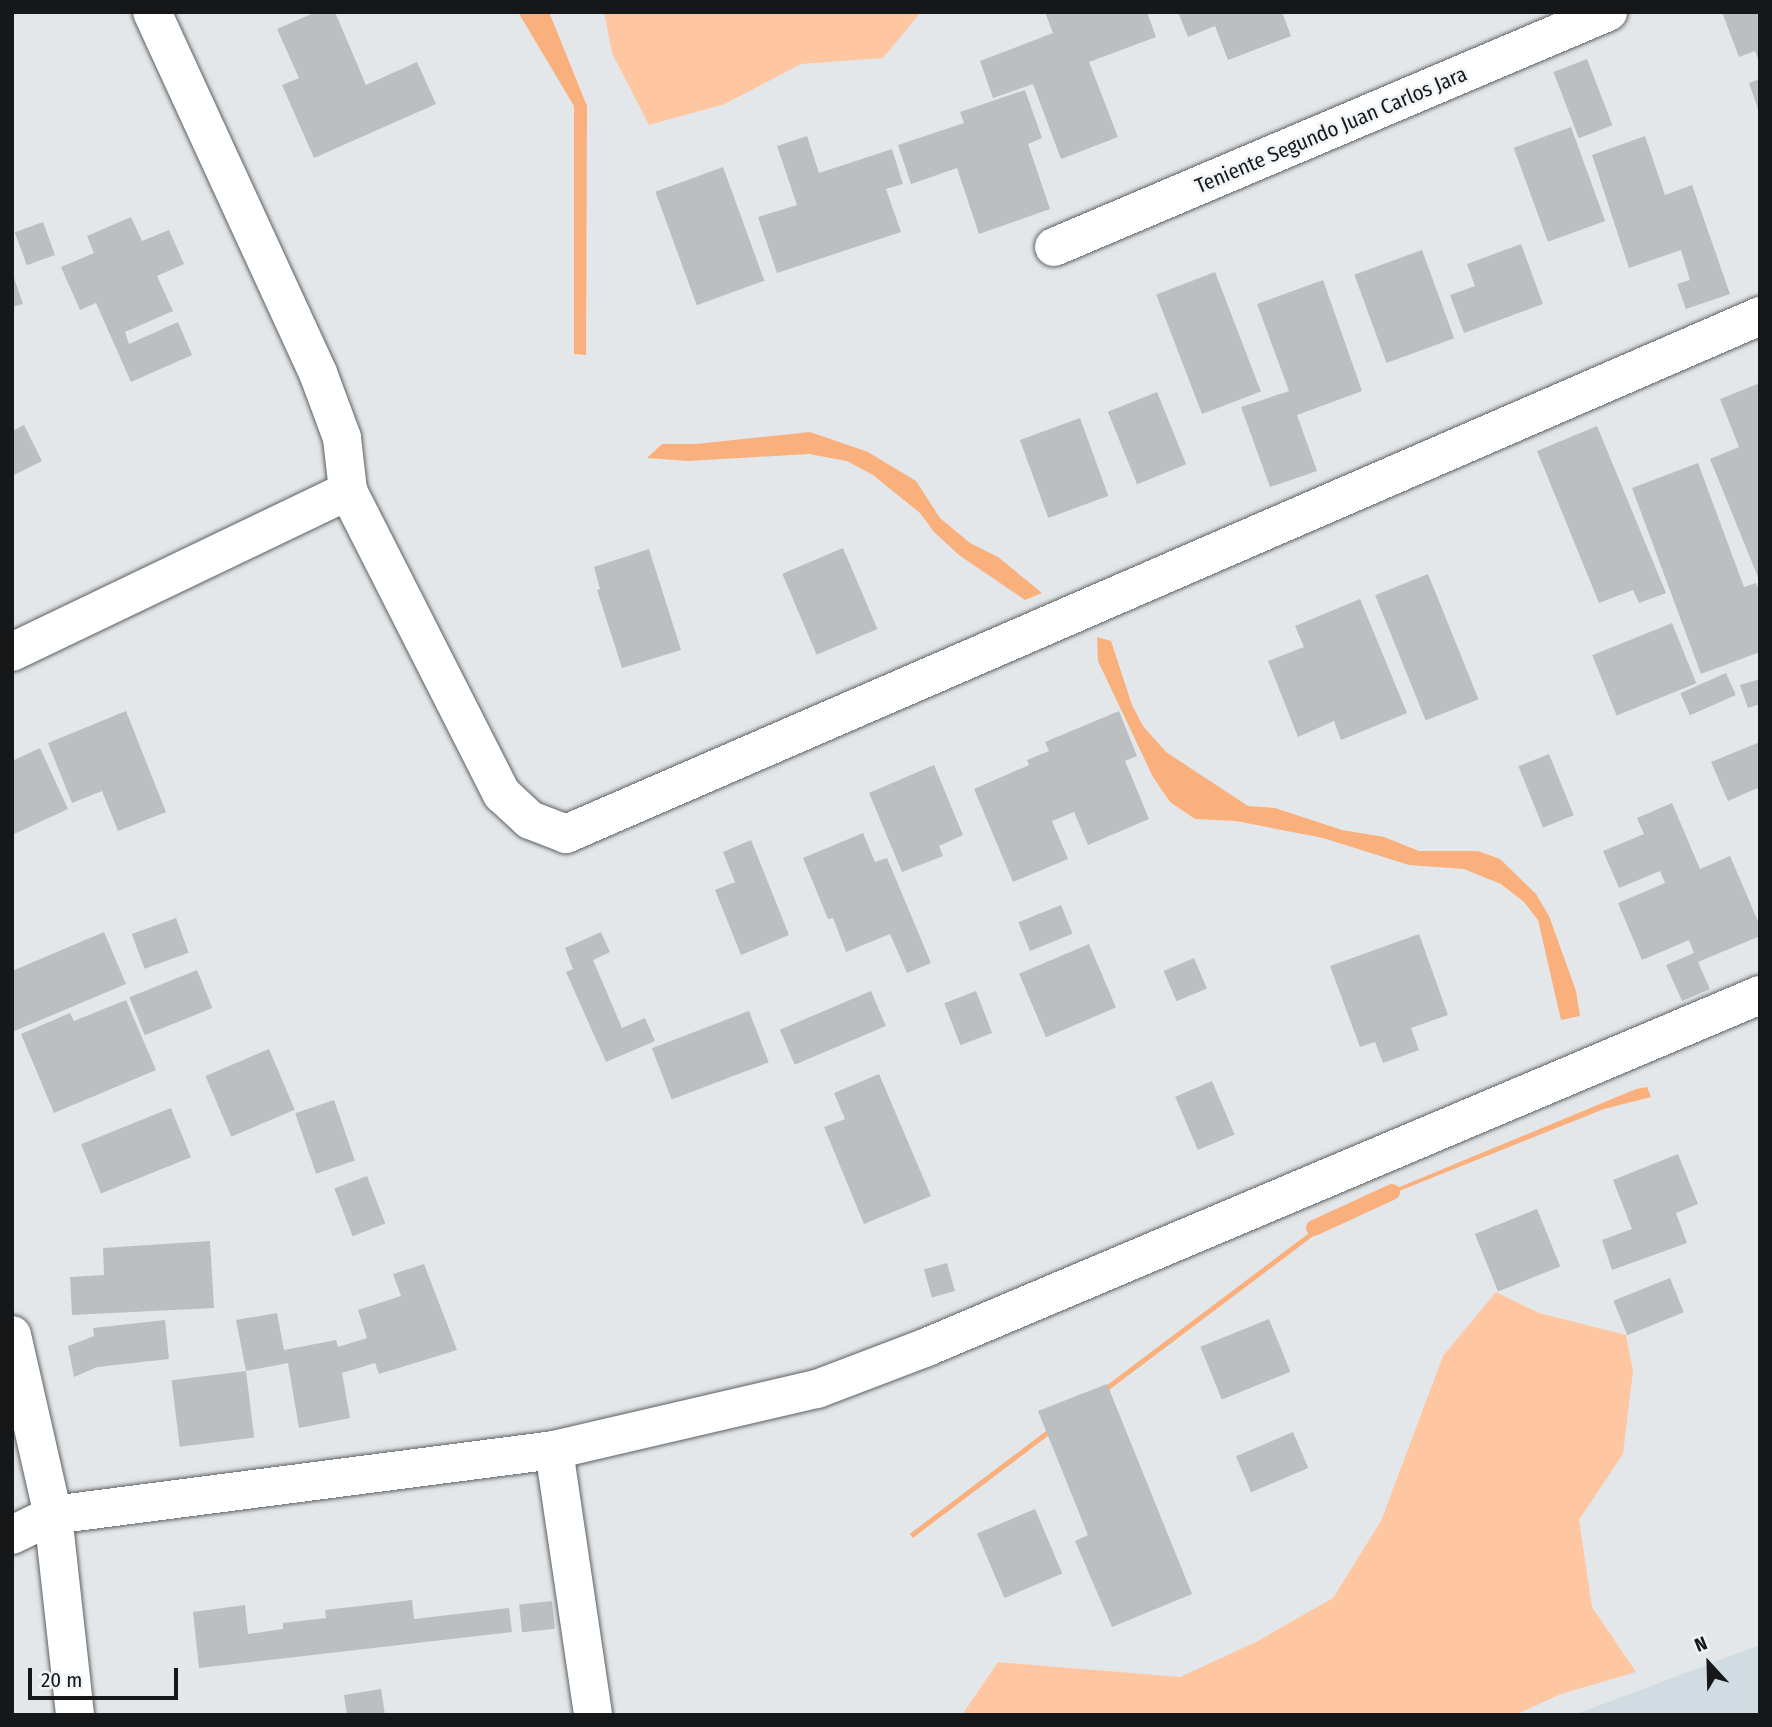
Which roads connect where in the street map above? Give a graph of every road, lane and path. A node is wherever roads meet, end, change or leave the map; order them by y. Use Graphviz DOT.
graph roads {
  1 [pos="152,12"];
  2 [pos="1608,12"];
  3 [pos="1054,247"];
  4 [pos="1760,316"];
  5 [pos="348,491"];
  6 [pos="12,652"];
  7 [pos="1760,995"];
  8 [pos="12,1335"];
  9 [pos="554,1450"];
  10 [pos="53,1515"];
  11 [pos="12,1535"];
  12 [pos="75,1715"];
  13 [pos="593,1715"];
  1 -- 5 [label="street"];
  2 -- 3 [label="street, Teniente Segundo Juan Carlos Jara"];
  4 -- 5 [label="street"];
  5 -- 6 [label="street"];
  7 -- 9 [label="street"];
  8 -- 10 [label="street"];
  9 -- 10 [label="street"];
  9 -- 13 [label="street"];
  10 -- 11 [label="street"];
  10 -- 12 [label="street"];
}
